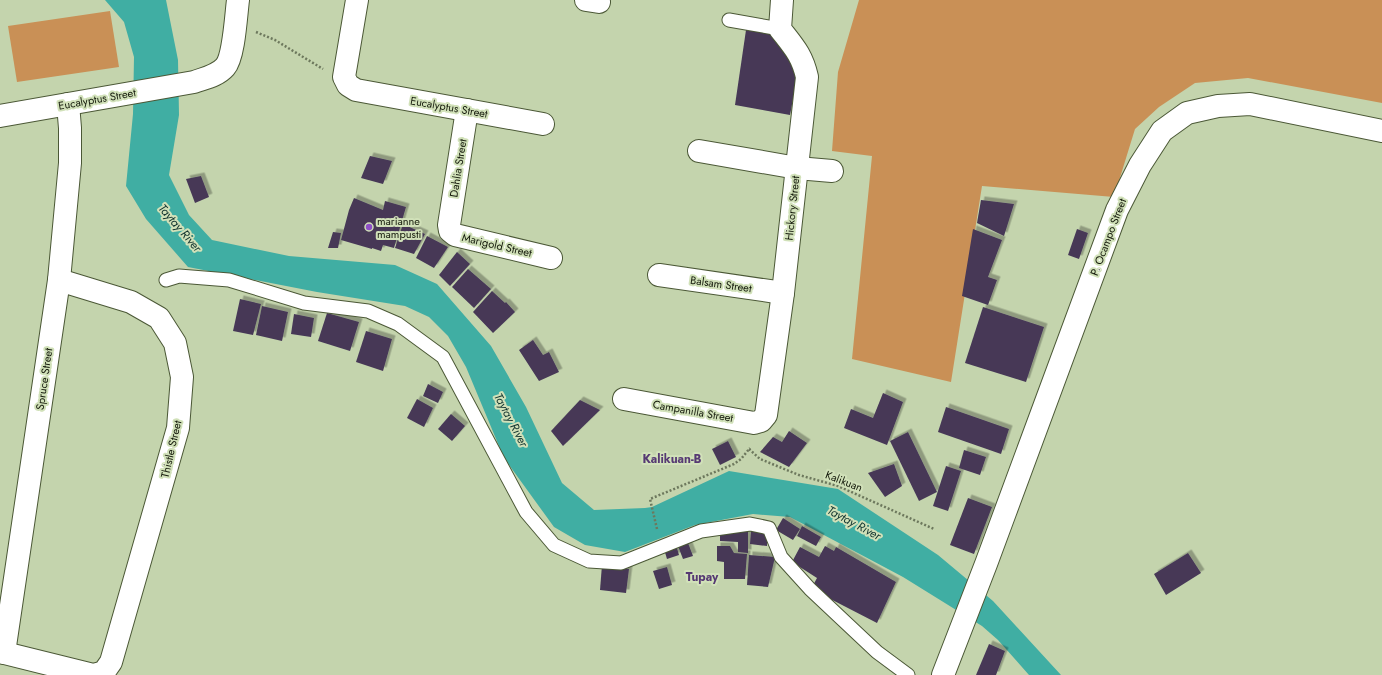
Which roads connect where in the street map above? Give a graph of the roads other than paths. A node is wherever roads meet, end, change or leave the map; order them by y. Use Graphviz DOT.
graph roads {
  1 [pos="238,0"];
  2 [pos="357,0"];
  3 [pos="782,0"];
  4 [pos="729,20"];
  5 [pos="780,29"];
  6 [pos="68,104"];
  7 [pos="467,110"];
  8 [pos="0,116"];
  9 [pos="543,124"];
  10 [pos="1382,131"];
  11 [pos="699,151"];
  12 [pos="797,168"];
  13 [pos="832,170"];
  14 [pos="449,225"];
  15 [pos="550,258"];
  16 [pos="659,275"];
  17 [pos="59,280"];
  18 [pos="166,280"];
  19 [pos="783,293"];
  20 [pos="624,399"];
  21 [pos="761,421"];
  22 [pos="2,652"];
  23 [pos="93,675"];
  24 [pos="908,675"];
  25 [pos="943,675"];
  1 -- 6 [label="street, Eucalyptus Street"];
  2 -- 7 [label="street, Eucalyptus Street"];
  3 -- 5 [label="street"];
  4 -- 5 [label="lane"];
  5 -- 12 [label="street, Hickory Street"];
  6 -- 8 [label="street, Eucalyptus Street"];
  6 -- 17 [label="street, Spruce Street"];
  7 -- 9 [label="street, Eucalyptus Street"];
  7 -- 14 [label="street, Dahlia Street"];
  10 -- 25 [label="street, P. Ocampo Street"];
  11 -- 12 [label="street"];
  12 -- 13 [label="street"];
  12 -- 19 [label="street, Hickory Street"];
  14 -- 15 [label="street, Marigold Street"];
  16 -- 19 [label="street, Balsam Street"];
  17 -- 22 [label="street, Spruce Street"];
  17 -- 23 [label="street, Thistle Street"];
  18 -- 24 [label="lane"];
  19 -- 21 [label="street, Hickory Street"];
  20 -- 21 [label="street, Campanilla Street"];
  22 -- 23 [label="street"];
}
